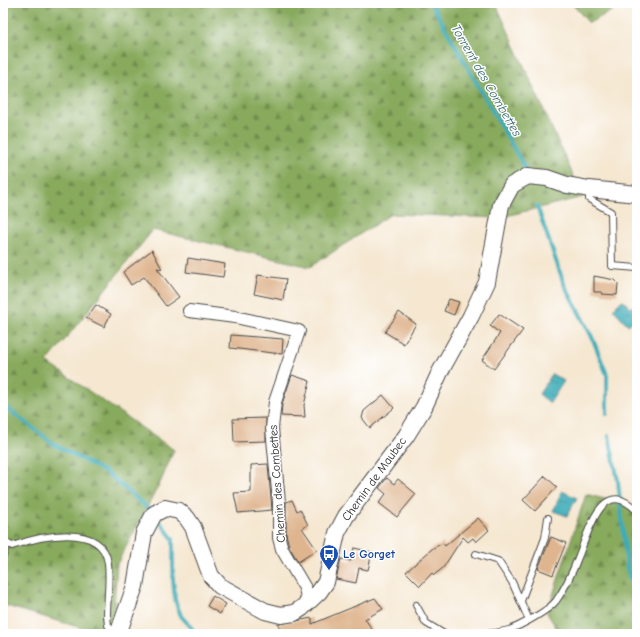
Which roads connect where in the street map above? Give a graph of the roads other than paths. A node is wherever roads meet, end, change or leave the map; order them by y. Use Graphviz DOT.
graph roads {
  1 [pos="589,189"];
  2 [pos="637,194"];
  3 [pos="637,268"];
  4 [pos="189,311"];
  5 [pos="637,511"];
  6 [pos="548,518"];
  7 [pos="5,542"];
  8 [pos="476,554"];
  9 [pos="3,556"];
  10 [pos="521,601"];
  11 [pos="308,603"];
  12 [pos="416,605"];
  13 [pos="529,620"];
  14 [pos="114,634"];
  15 [pos="118,634"];
  16 [pos="444,634"];
  17 [pos="488,634"];
  1 -- 2 [label="street, Chemin de Maubec"];
  1 -- 3 [label="lane"];
  1 -- 11 [label="street, Chemin de Maubec"];
  4 -- 11 [label="street, Chemin des Combettes"];
  5 -- 13 [label="lane"];
  6 -- 10 [label="lane"];
  7 -- 9 [label="lane"];
  7 -- 14 [label="lane"];
  8 -- 10 [label="lane"];
  10 -- 13 [label="lane"];
  11 -- 15 [label="street, Chemin de Maubec"];
  12 -- 16 [label="lane"];
  13 -- 17 [label="lane"];
}
